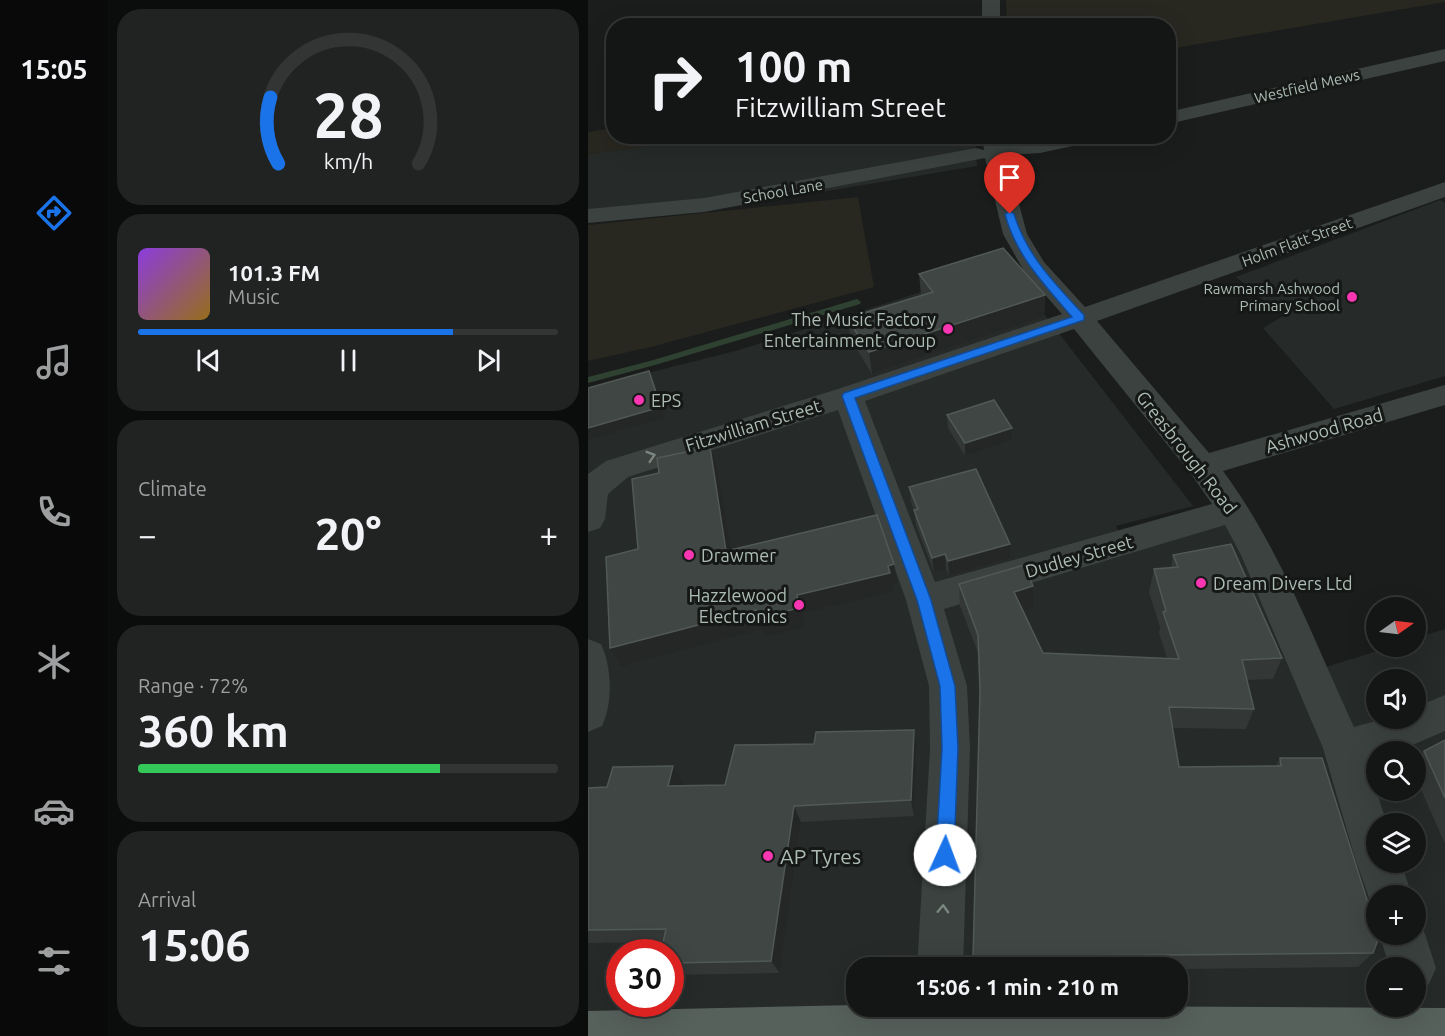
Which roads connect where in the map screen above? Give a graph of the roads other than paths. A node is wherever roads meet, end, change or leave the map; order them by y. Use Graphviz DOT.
graph roads {
  1 [pos="991,0"];
  2 [pos="991,18"];
  3 [pos="1445,55"];
  4 [pos="1176,116"];
  5 [pos="1050,144"];
  6 [pos="988,147"];
  7 [pos="1445,189"];
  8 [pos="588,216"];
  9 [pos="1080,318"];
  10 [pos="1445,395"];
  11 [pos="848,396"];
  12 [pos="1202,465"];
  13 [pos="1234,510"];
  14 [pos="588,519"];
  15 [pos="924,600"];
  16 [pos="588,656"];
  17 [pos="1445,713"];
  18 [pos="588,714"];
  19 [pos="1343,748"];
  20 [pos="1366,822"];
  21 [pos="940,957"];
  22 [pos="938,1017"];
  23 [pos="1426,1024"];
  24 [pos="588,1035"];
  1 -- 2 [label="street"];
  3 -- 4 [label="street, Westfield Mews"];
  5 -- 6 [label="street"];
  6 -- 8 [label="street, School Lane"];
  6 -- 9 [label="street, Greasbrough Road"];
  7 -- 9 [label="street, Holm Flatt Street"];
  9 -- 11 [label="street, Fitzwilliam Street"];
  9 -- 12 [label="street, Greasbrough Road"];
  10 -- 12 [label="street, Ashwood Road"];
  14 -- 11 [label="street, Fitzwilliam Street, one-way"];
  11 -- 15 [label="street"];
  12 -- 13 [label="street, Greasbrough Road"];
  13 -- 15 [label="street, Dudley Street"];
  13 -- 19 [label="street, Greasbrough Road"];
  21 -- 15 [label="street, one-way"];
  16 -- 18 [label="street"];
  17 -- 19 [label="street"];
  19 -- 20 [label="street, Greasbrough Road"];
  22 -- 23 [label="main road"];
  22 -- 24 [label="main road"];
}
